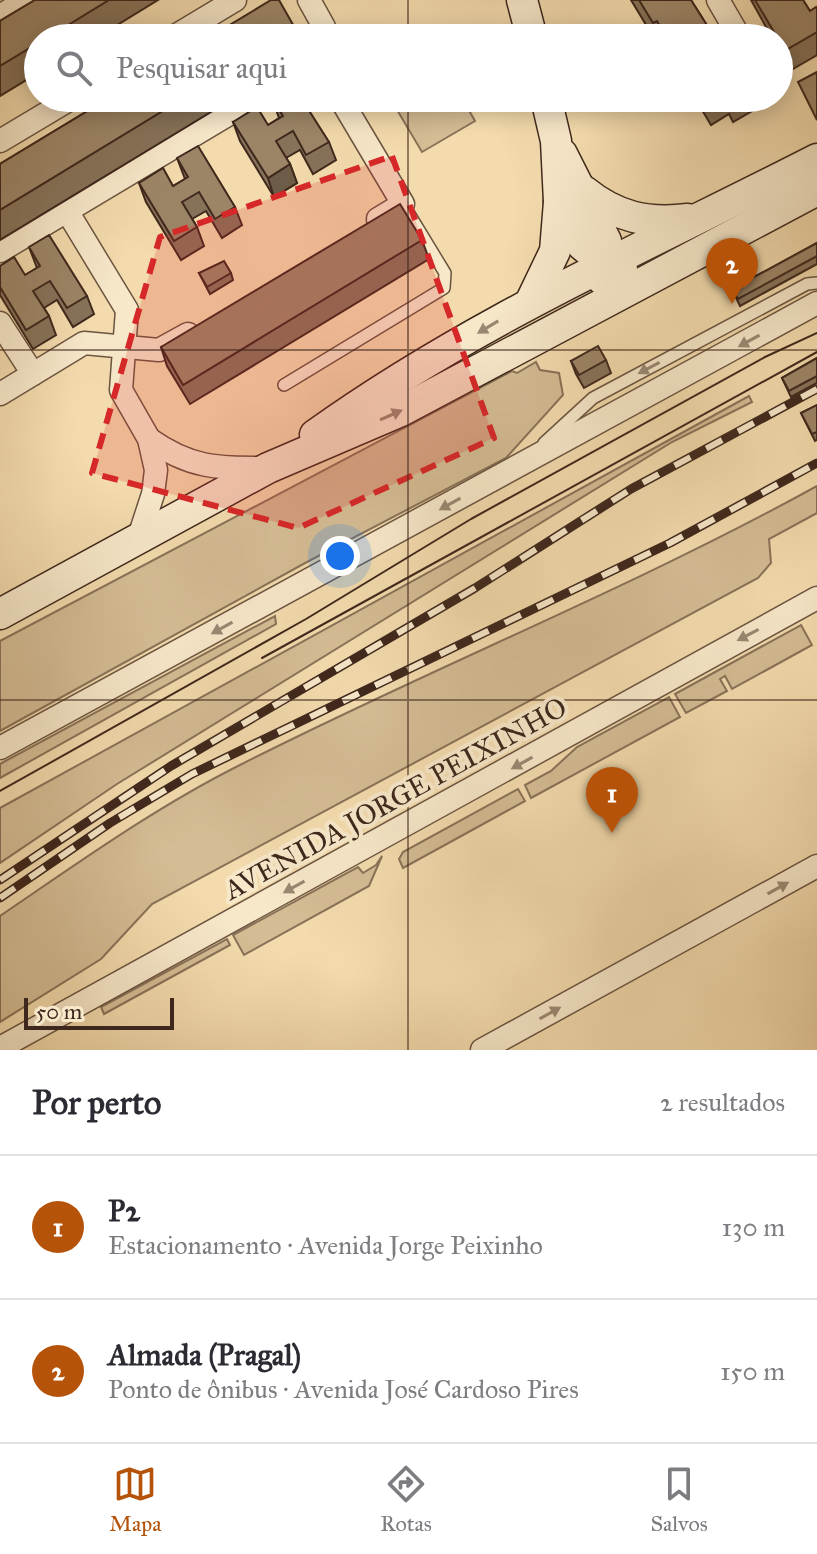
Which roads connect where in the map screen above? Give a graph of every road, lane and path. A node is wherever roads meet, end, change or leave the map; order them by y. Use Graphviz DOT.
graph roads {
  1 [pos="26,0"];
  2 [pos="235,0"];
  3 [pos="309,0"];
  4 [pos="522,0"];
  5 [pos="718,0"];
  6 [pos="0,16"];
  7 [pos="195,24"];
  8 [pos="322,24"];
  9 [pos="528,24"];
  10 [pos="732,24"];
  11 [pos="49,112"];
  12 [pos="233,112"];
  13 [pos="348,112"];
  14 [pos="549,112"];
  15 [pos="0,141"];
  16 [pos="817,159"];
  17 [pos="817,190"];
  18 [pos="569,194"];
  19 [pos="403,204"];
  20 [pos="67,211"];
  21 [pos="701,217"];
  22 [pos="362,229"];
  23 [pos="0,251"];
  24 [pos="606,265"];
  25 [pos="663,272"];
  26 [pos="817,283"];
  27 [pos="531,301"];
  28 [pos="817,303"];
  29 [pos="594,306"];
  30 [pos="0,323"];
  31 [pos="202,325"];
  32 [pos="125,346"];
  33 [pos="33,374"];
  34 [pos="284,385"];
  35 [pos="0,394"];
  36 [pos="149,439"];
  37 [pos="519,466"];
  38 [pos="268,468"];
  39 [pos="138,540"];
  40 [pos="817,598"];
  41 [pos="0,614"];
  42 [pos="0,748"];
  43 [pos="817,866"];
  44 [pos="0,1048"];
  45 [pos="482,1050"];
  1 -- 6 [label="street"];
  2 -- 7 [label="street"];
  3 -- 8 [label="street"];
  4 -- 9 [label="main road"];
  5 -- 10 [label="street"];
  11 -- 15 [label="street"];
  12 -- 20 [label="street"];
  13 -- 19 [label="street"];
  14 -- 18 [label="main road"];
  16 -- 21 [label="main road"];
  17 -- 25 [label="main road"];
  18 -- 21 [label="main road"];
  18 -- 24 [label="main road"];
  18 -- 27 [label="main road"];
  19 -- 22 [label="street"];
  19 -- 34 [label="lane"];
  20 -- 23 [label="street"];
  20 -- 32 [label="street"];
  21 -- 24 [label="main road"];
  24 -- 25 [label="main road"];
  24 -- 27 [label="main road"];
  24 -- 29 [label="main road"];
  25 -- 29 [label="main road"];
  26 -- 37 [label="lane, one-way"];
  27 -- 38 [label="main road, one-way"];
  28 -- 37 [label="street, one-way"];
  38 -- 29 [label="main road, one-way"];
  30 -- 33 [label="street"];
  31 -- 32 [label="street"];
  32 -- 33 [label="street"];
  32 -- 36 [label="street"];
  33 -- 35 [label="street"];
  36 -- 38 [label="street"];
  36 -- 39 [label="street"];
  37 -- 42 [label="street, one-way"];
  38 -- 39 [label="main road"];
  39 -- 41 [label="main road"];
  40 -- 44 [label="street, AVENIDA JORGE PEIXINHO, one-way"];
  45 -- 43 [label="street, one-way"];
}
